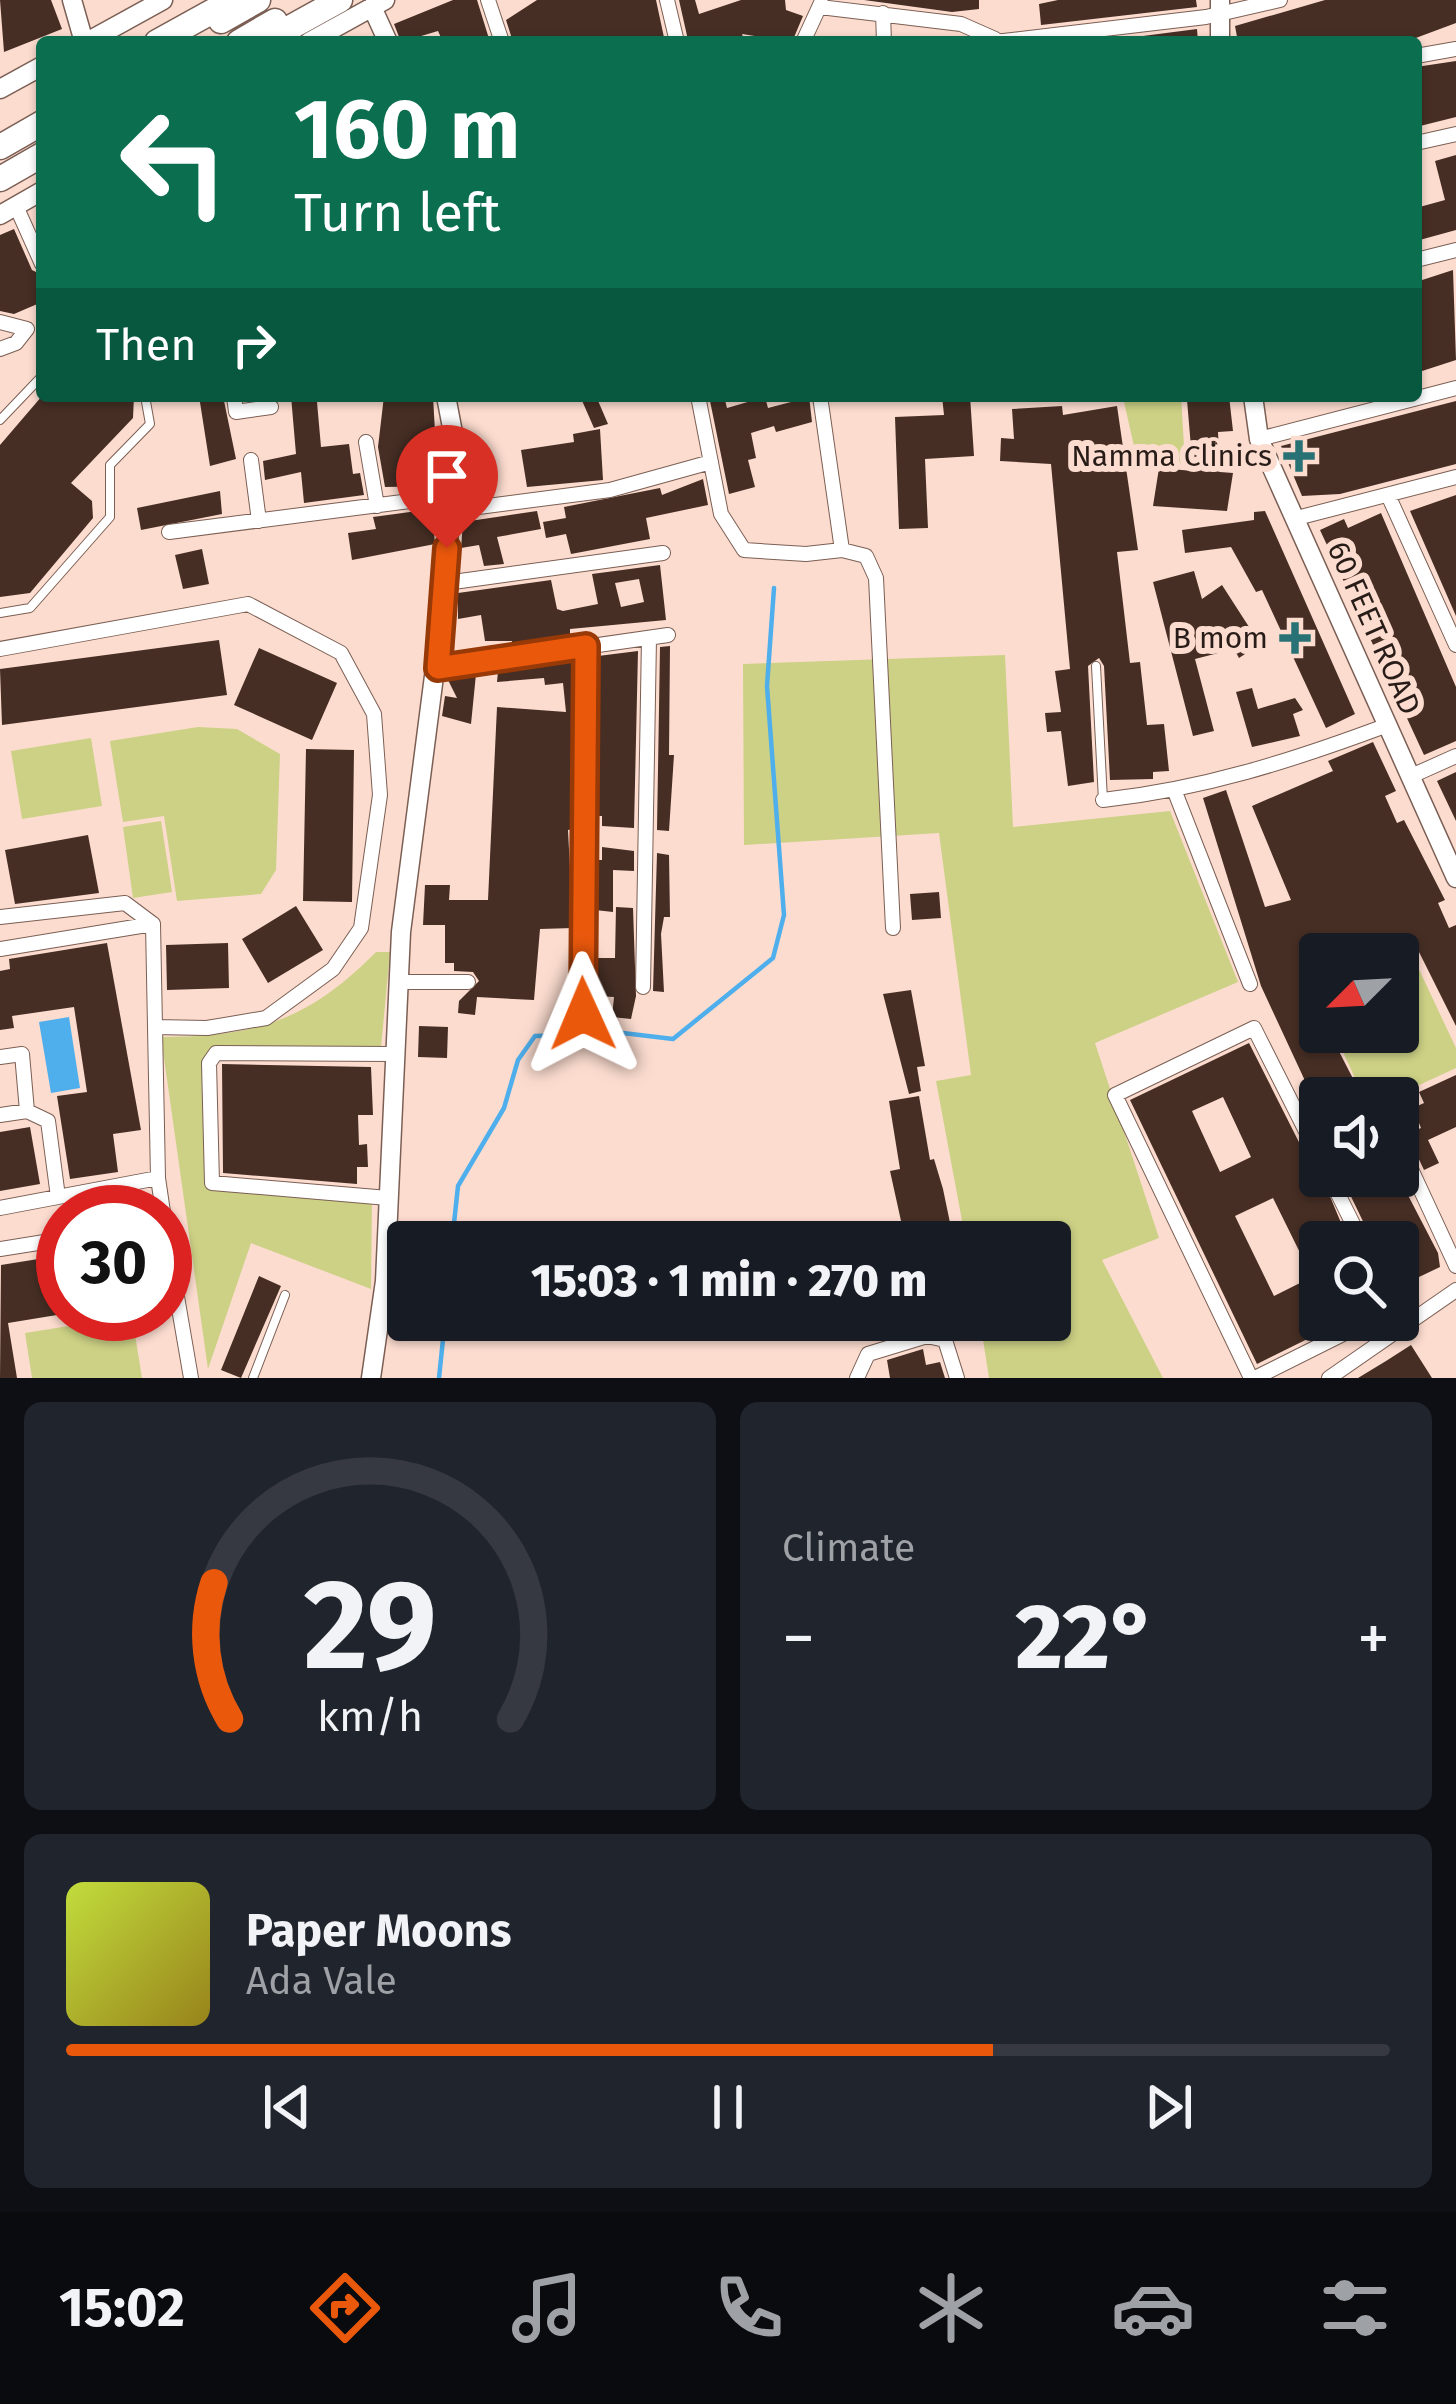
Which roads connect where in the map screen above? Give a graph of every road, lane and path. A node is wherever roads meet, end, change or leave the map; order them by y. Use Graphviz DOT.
graph roads {
  1 [pos="72,0"];
  2 [pos="163,0"];
  3 [pos="233,0"];
  4 [pos="258,0"];
  5 [pos="314,0"];
  6 [pos="340,0"];
  7 [pos="488,0"];
  8 [pos="667,0"];
  9 [pos="1280,0"];
  10 [pos="378,4"];
  11 [pos="821,4"];
  12 [pos="1220,7"];
  13 [pos="884,13"];
  14 [pos="84,36"];
  15 [pos="97,36"];
  16 [pos="168,36"];
  17 [pos="193,36"];
  18 [pos="250,36"];
  19 [pos="275,36"];
  20 [pos="319,36"];
  21 [pos="386,36"];
  22 [pos="500,36"];
  23 [pos="676,36"];
  24 [pos="805,36"];
  25 [pos="884,36"];
  26 [pos="986,36"];
  27 [pos="1022,36"];
  28 [pos="1456,49"];
  29 [pos="1422,55"];
  30 [pos="36,69"];
  31 [pos="0,89"];
  32 [pos="36,108"];
  33 [pos="36,126"];
  34 [pos="0,128"];
  35 [pos="1456,134"];
  36 [pos="1422,142"];
  37 [pos="0,147"];
  38 [pos="36,158"];
  39 [pos="36,174"];
  40 [pos="0,179"];
  41 [pos="36,193"];
  42 [pos="5,204"];
  43 [pos="1456,250"];
  44 [pos="36,254"];
  45 [pos="1422,258"];
  46 [pos="0,322"];
  47 [pos="0,349"];
  48 [pos="36,382"];
  49 [pos="1456,388"];
  50 [pos="1422,397"];
  51 [pos="146,402"];
  52 [pos="235,402"];
  53 [pos="447,402"];
  54 [pos="699,402"];
  55 [pos="821,402"];
  56 [pos="1254,402"];
  57 [pos="1402,402"];
  58 [pos="272,407"];
  59 [pos="0,420"];
  60 [pos="1259,439"];
  61 [pos="366,442"];
  62 [pos="251,460"];
  63 [pos="711,462"];
  64 [pos="1456,477"];
  65 [pos="1388,495"];
  66 [pos="448,504"];
  67 [pos="377,506"];
  68 [pos="1293,519"];
  69 [pos="259,521"];
  70 [pos="169,532"];
  71 [pos="842,550"];
  72 [pos="663,554"];
  73 [pos="446,583"];
  74 [pos="0,613"];
  75 [pos="668,635"];
  76 [pos="649,638"];
  77 [pos="586,646"];
  78 [pos="1456,646"];
  79 [pos="0,649"];
  80 [pos="1096,666"];
  81 [pos="438,668"];
  82 [pos="1384,726"];
  83 [pos="1456,756"];
  84 [pos="1408,777"];
  85 [pos="1175,792"];
  86 [pos="1103,800"];
  87 [pos="1456,878"];
  88 [pos="0,917"];
  89 [pos="153,924"];
  90 [pos="892,928"];
  91 [pos="0,949"];
  92 [pos="399,982"];
  93 [pos="468,982"];
  94 [pos="1250,984"];
  95 [pos="643,987"];
  96 [pos="583,1014"];
  97 [pos="155,1027"];
  98 [pos="393,1054"];
  99 [pos="0,1058"];
  100 [pos="27,1112"];
  101 [pos="0,1115"];
  102 [pos="1299,1117"];
  103 [pos="158,1178"];
  104 [pos="56,1185"];
  105 [pos="121,1185"];
  106 [pos="159,1185"];
  107 [pos="1419,1186"];
  108 [pos="388,1198"];
  109 [pos="36,1201"];
  110 [pos="0,1208"];
  111 [pos="36,1243"];
  112 [pos="0,1249"];
  113 [pos="1456,1266"];
  114 [pos="1456,1290"];
  115 [pos="285,1295"];
  116 [pos="184,1341"];
  117 [pos="1330,1341"];
  118 [pos="1322,1345"];
  119 [pos="1333,1375"];
  120 [pos="190,1378"];
  121 [pos="253,1378"];
  122 [pos="371,1378"];
  123 [pos="857,1378"];
  124 [pos="957,1378"];
  125 [pos="1253,1378"];
  1 -- 14 [label="street"];
  2 -- 15 [label="street"];
  3 -- 16 [label="highway"];
  4 -- 17 [label="highway"];
  5 -- 18 [label="highway"];
  6 -- 19 [label="highway"];
  7 -- 22 [label="street"];
  8 -- 23 [label="street"];
  9 -- 12 [label="street"];
  10 -- 20 [label="street"];
  10 -- 21 [label="street"];
  11 -- 13 [label="street"];
  11 -- 24 [label="street"];
  12 -- 27 [label="street"];
  13 -- 25 [label="street"];
  13 -- 26 [label="street"];
  28 -- 29 [label="street"];
  30 -- 31 [label="street"];
  32 -- 34 [label="highway"];
  33 -- 37 [label="highway"];
  35 -- 36 [label="street"];
  38 -- 40 [label="highway"];
  39 -- 42 [label="highway"];
  41 -- 42 [label="street"];
  42 -- 44 [label="street"];
  43 -- 45 [label="street"];
  46 -- 47 [label="street"];
  48 -- 59 [label="lane"];
  49 -- 50 [label="street"];
  51 -- 74 [label="lane"];
  52 -- 58 [label="street"];
  53 -- 66 [label="street"];
  54 -- 63 [label="street"];
  55 -- 71 [label="street"];
  56 -- 60 [label="street, 60 FEET ROAD"];
  57 -- 60 [label="street"];
  60 -- 68 [label="street, 60 FEET ROAD"];
  61 -- 67 [label="street"];
  62 -- 69 [label="street"];
  63 -- 66 [label="street"];
  63 -- 71 [label="street"];
  64 -- 65 [label="street"];
  65 -- 68 [label="street"];
  65 -- 78 [label="street"];
  66 -- 67 [label="street"];
  66 -- 73 [label="street"];
  67 -- 69 [label="street"];
  68 -- 82 [label="street, 60 FEET ROAD"];
  69 -- 70 [label="street"];
  71 -- 90 [label="street"];
  72 -- 73 [label="street"];
  73 -- 81 [label="street"];
  75 -- 76 [label="street"];
  76 -- 77 [label="street"];
  76 -- 95 [label="street"];
  77 -- 81 [label="street"];
  77 -- 96 [label="street"];
  79 -- 97 [label="street"];
  80 -- 86 [label="lane"];
  81 -- 92 [label="street"];
  82 -- 84 [label="street, 60 FEET ROAD"];
  82 -- 85 [label="street"];
  83 -- 84 [label="street"];
  84 -- 87 [label="street, 60 FEET ROAD"];
  85 -- 86 [label="street"];
  85 -- 94 [label="street"];
  88 -- 89 [label="street"];
  89 -- 91 [label="street"];
  89 -- 97 [label="street"];
  92 -- 93 [label="street"];
  92 -- 98 [label="street"];
  97 -- 103 [label="street"];
  98 -- 108 [label="street"];
  98 -- 108 [label="street"];
  99 -- 100 [label="street"];
  100 -- 101 [label="street"];
  100 -- 104 [label="street"];
  102 -- 125 [label="street"];
  103 -- 105 [label="street"];
  103 -- 106 [label="street"];
  107 -- 113 [label="street"];
  108 -- 122 [label="street"];
  109 -- 110 [label="street"];
  111 -- 112 [label="street"];
  114 -- 119 [label="street"];
  115 -- 121 [label="lane"];
  116 -- 120 [label="street"];
  117 -- 118 [label="street"];
  118 -- 119 [label="street"];
  118 -- 125 [label="street"];
  123 -- 124 [label="street"];
}
